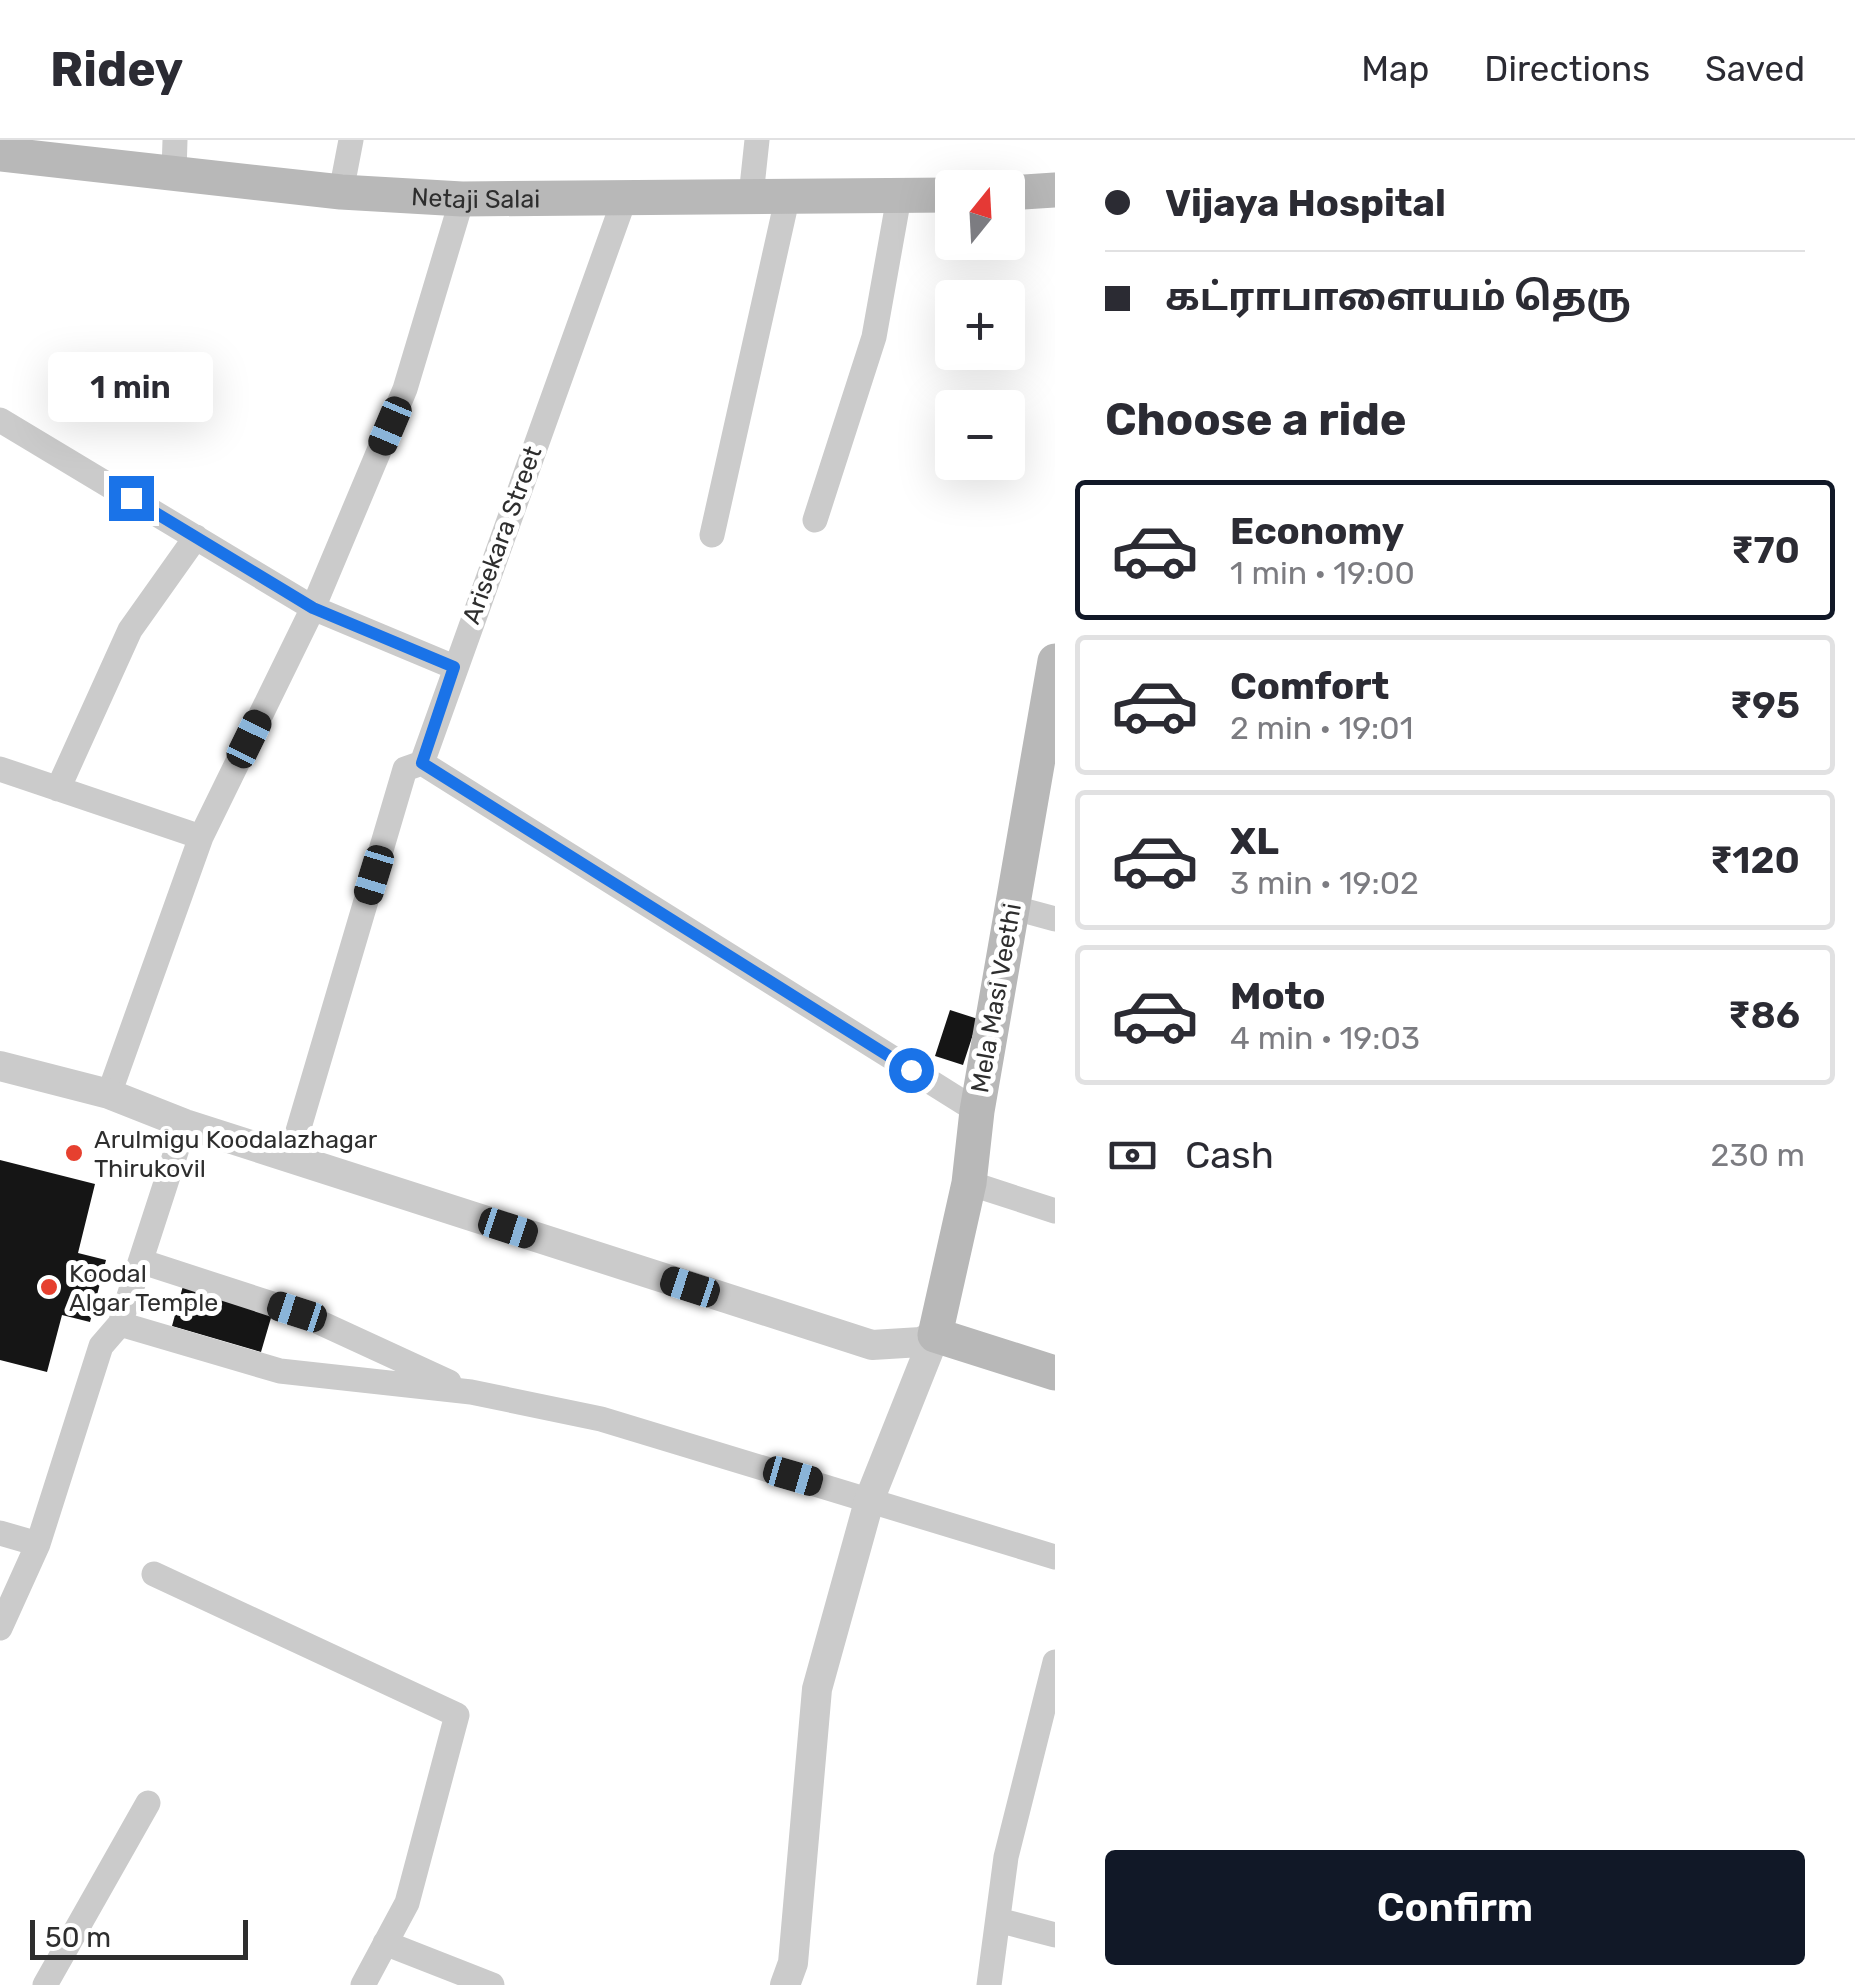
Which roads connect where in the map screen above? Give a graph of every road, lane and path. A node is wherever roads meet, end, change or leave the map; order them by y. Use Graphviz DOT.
graph roads {
  1 [pos="351,140"];
  2 [pos="757,140"];
  3 [pos="0,154"];
  4 [pos="174,156"];
  5 [pos="1055,190"];
  6 [pos="1025,191"];
  7 [pos="341,192"];
  8 [pos="788,194"];
  9 [pos="752,196"];
  10 [pos="935,196"];
  11 [pos="899,198"];
  12 [pos="462,199"];
  13 [pos="624,200"];
  14 [pos="0,420"];
  15 [pos="814,520"];
  16 [pos="712,535"];
  17 [pos="196,537"];
  18 [pos="313,608"];
  19 [pos="1055,660"];
  20 [pos="454,667"];
  21 [pos="422,763"];
  22 [pos="0,769"];
  23 [pos="58,789"];
  24 [pos="201,837"];
  25 [pos="1011,907"];
  26 [pos="1055,919"];
  27 [pos="0,1066"];
  28 [pos="109,1094"];
  29 [pos="976,1111"];
  30 [pos="185,1124"];
  31 [pos="290,1158"];
  32 [pos="969,1183"];
  33 [pos="1055,1211"];
  34 [pos="143,1262"];
  35 [pos="120,1324"];
  36 [pos="935,1335"];
  37 [pos="1055,1373"];
  38 [pos="471,1392"];
  39 [pos="870,1498"];
  40 [pos="0,1533"];
  41 [pos="38,1544"];
  42 [pos="1055,1557"];
  43 [pos="154,1574"];
  44 [pos="0,1628"];
  45 [pos="1055,1662"];
  46 [pos="148,1803"];
  47 [pos="998,1920"];
  48 [pos="1055,1935"];
  49 [pos="385,1944"];
  50 [pos="46,1985"];
  51 [pos="362,1985"];
  52 [pos="492,1985"];
  53 [pos="785,1985"];
  54 [pos="989,1985"];
  1 -- 7 [label="street"];
  2 -- 9 [label="street"];
  3 -- 4 [label="main road, Netaji Salai"];
  4 -- 7 [label="main road, Netaji Salai"];
  5 -- 6 [label="main road"];
  7 -- 12 [label="main road, Netaji Salai"];
  8 -- 9 [label="main road, Netaji Salai"];
  8 -- 11 [label="main road, Netaji Salai"];
  8 -- 16 [label="street"];
  9 -- 13 [label="main road, Netaji Salai"];
  10 -- 11 [label="main road, Netaji Salai"];
  11 -- 15 [label="street"];
  12 -- 13 [label="main road, Netaji Salai"];
  12 -- 18 [label="street"];
  13 -- 20 [label="street, Arisekara Street"];
  14 -- 17 [label="street"];
  17 -- 18 [label="street"];
  17 -- 23 [label="street"];
  18 -- 20 [label="street"];
  18 -- 24 [label="street"];
  19 -- 25 [label="main road, Mela Masi Veethi"];
  20 -- 21 [label="street, Arisekara Street"];
  21 -- 29 [label="street"];
  21 -- 31 [label="street, Arisekara Street"];
  22 -- 23 [label="street"];
  23 -- 24 [label="street"];
  24 -- 28 [label="street"];
  25 -- 26 [label="street"];
  25 -- 29 [label="main road, Mela Masi Veethi"];
  27 -- 28 [label="street"];
  28 -- 30 [label="street"];
  29 -- 32 [label="main road, Mela Masi Veethi"];
  30 -- 31 [label="street"];
  30 -- 34 [label="street"];
  31 -- 36 [label="street"];
  32 -- 33 [label="street"];
  32 -- 36 [label="main road, Mela Masi Veethi"];
  34 -- 35 [label="street"];
  34 -- 38 [label="street"];
  35 -- 38 [label="street"];
  35 -- 41 [label="street"];
  36 -- 37 [label="main road"];
  36 -- 39 [label="street"];
  38 -- 39 [label="street"];
  39 -- 42 [label="street"];
  39 -- 53 [label="street"];
  40 -- 41 [label="street"];
  41 -- 44 [label="street"];
  43 -- 49 [label="street"];
  45 -- 47 [label="street"];
  46 -- 50 [label="street"];
  47 -- 48 [label="street"];
  47 -- 54 [label="street"];
  49 -- 51 [label="street"];
  49 -- 52 [label="street"];
}
